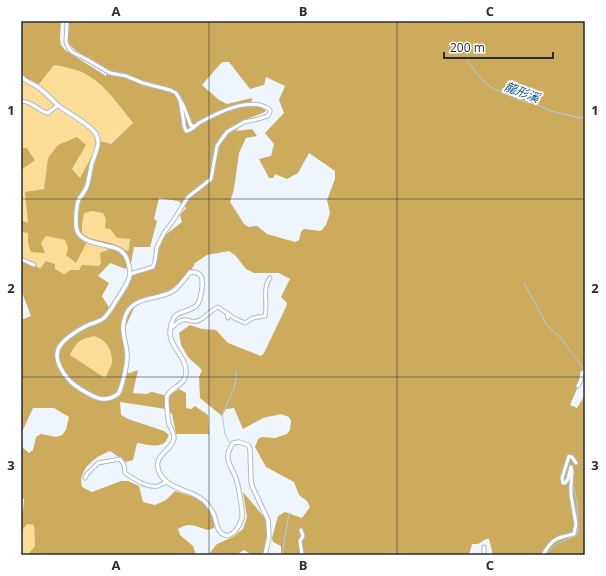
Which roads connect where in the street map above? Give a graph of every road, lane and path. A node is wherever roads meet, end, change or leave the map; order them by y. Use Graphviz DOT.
graph roads {
  1 [pos="67,21"];
  2 [pos="21,76"];
  3 [pos="180,100"];
  4 [pos="21,101"];
  5 [pos="58,105"];
  6 [pos="195,126"];
  7 [pos="21,259"];
  8 [pos="34,264"];
  9 [pos="130,274"];
  10 [pos="270,278"];
  11 [pos="227,313"];
  12 [pos="228,318"];
  13 [pos="170,330"];
  14 [pos="585,371"];
  15 [pos="578,386"];
  16 [pos="576,463"];
  17 [pos="85,478"];
  18 [pos="167,482"];
  19 [pos="302,530"];
  20 [pos="484,547"];
  21 [pos="265,555"];
  22 [pos="302,555"];
  23 [pos="484,555"];
  24 [pos="543,555"];
  1 -- 3 [label="street"];
  2 -- 5 [label="street"];
  3 -- 6 [label="street"];
  3 -- 6 [label="street"];
  4 -- 5 [label="street"];
  5 -- 9 [label="street"];
  6 -- 9 [label="street"];
  7 -- 8 [label="street"];
  9 -- 13 [label="street"];
  10 -- 11 [label="street"];
  11 -- 12 [label="street"];
  11 -- 13 [label="street"];
  13 -- 18 [label="street"];
  14 -- 15 [label="street"];
  16 -- 24 [label="street"];
  17 -- 18 [label="street"];
  18 -- 21 [label="street"];
  19 -- 22 [label="street"];
  20 -- 23 [label="street"];
}
